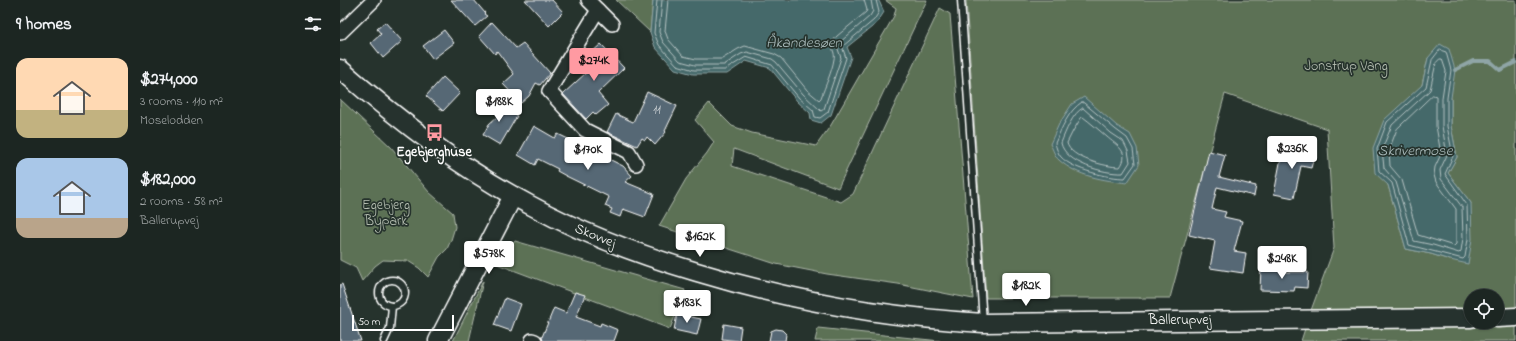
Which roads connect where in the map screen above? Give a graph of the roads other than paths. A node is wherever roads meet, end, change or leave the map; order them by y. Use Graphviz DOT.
graph roads {
  1 [pos="374,0"];
  2 [pos="588,0"];
  3 [pos="961,0"];
  4 [pos="598,10"];
  5 [pos="612,24"];
  6 [pos="340,33"];
  7 [pos="340,69"];
  8 [pos="636,164"];
  9 [pos="512,196"];
  10 [pos="392,306"];
  11 [pos="890,315"];
  12 [pos="1516,317"];
  13 [pos="1464,318"];
  14 [pos="1504,318"];
  15 [pos="983,323"];
  16 [pos="384,341"];
  17 [pos="438,341"];
  18 [pos="532,341"];
  19 [pos="535,341"];
  1 -- 6 [label="street"];
  2 -- 4 [label="street"];
  3 -- 15 [label="lane"];
  4 -- 5 [label="street"];
  4 -- 8 [label="street"];
  7 -- 9 [label="street, Skovvej"];
  9 -- 11 [label="street, Skovvej"];
  9 -- 17 [label="street"];
  10 -- 10 [label="lane"];
  10 -- 16 [label="lane"];
  11 -- 15 [label="street, Ballerupvej"];
  12 -- 14 [label="street"];
  13 -- 15 [label="street, Ballerupvej"];
  18 -- 19 [label="street"];
}
